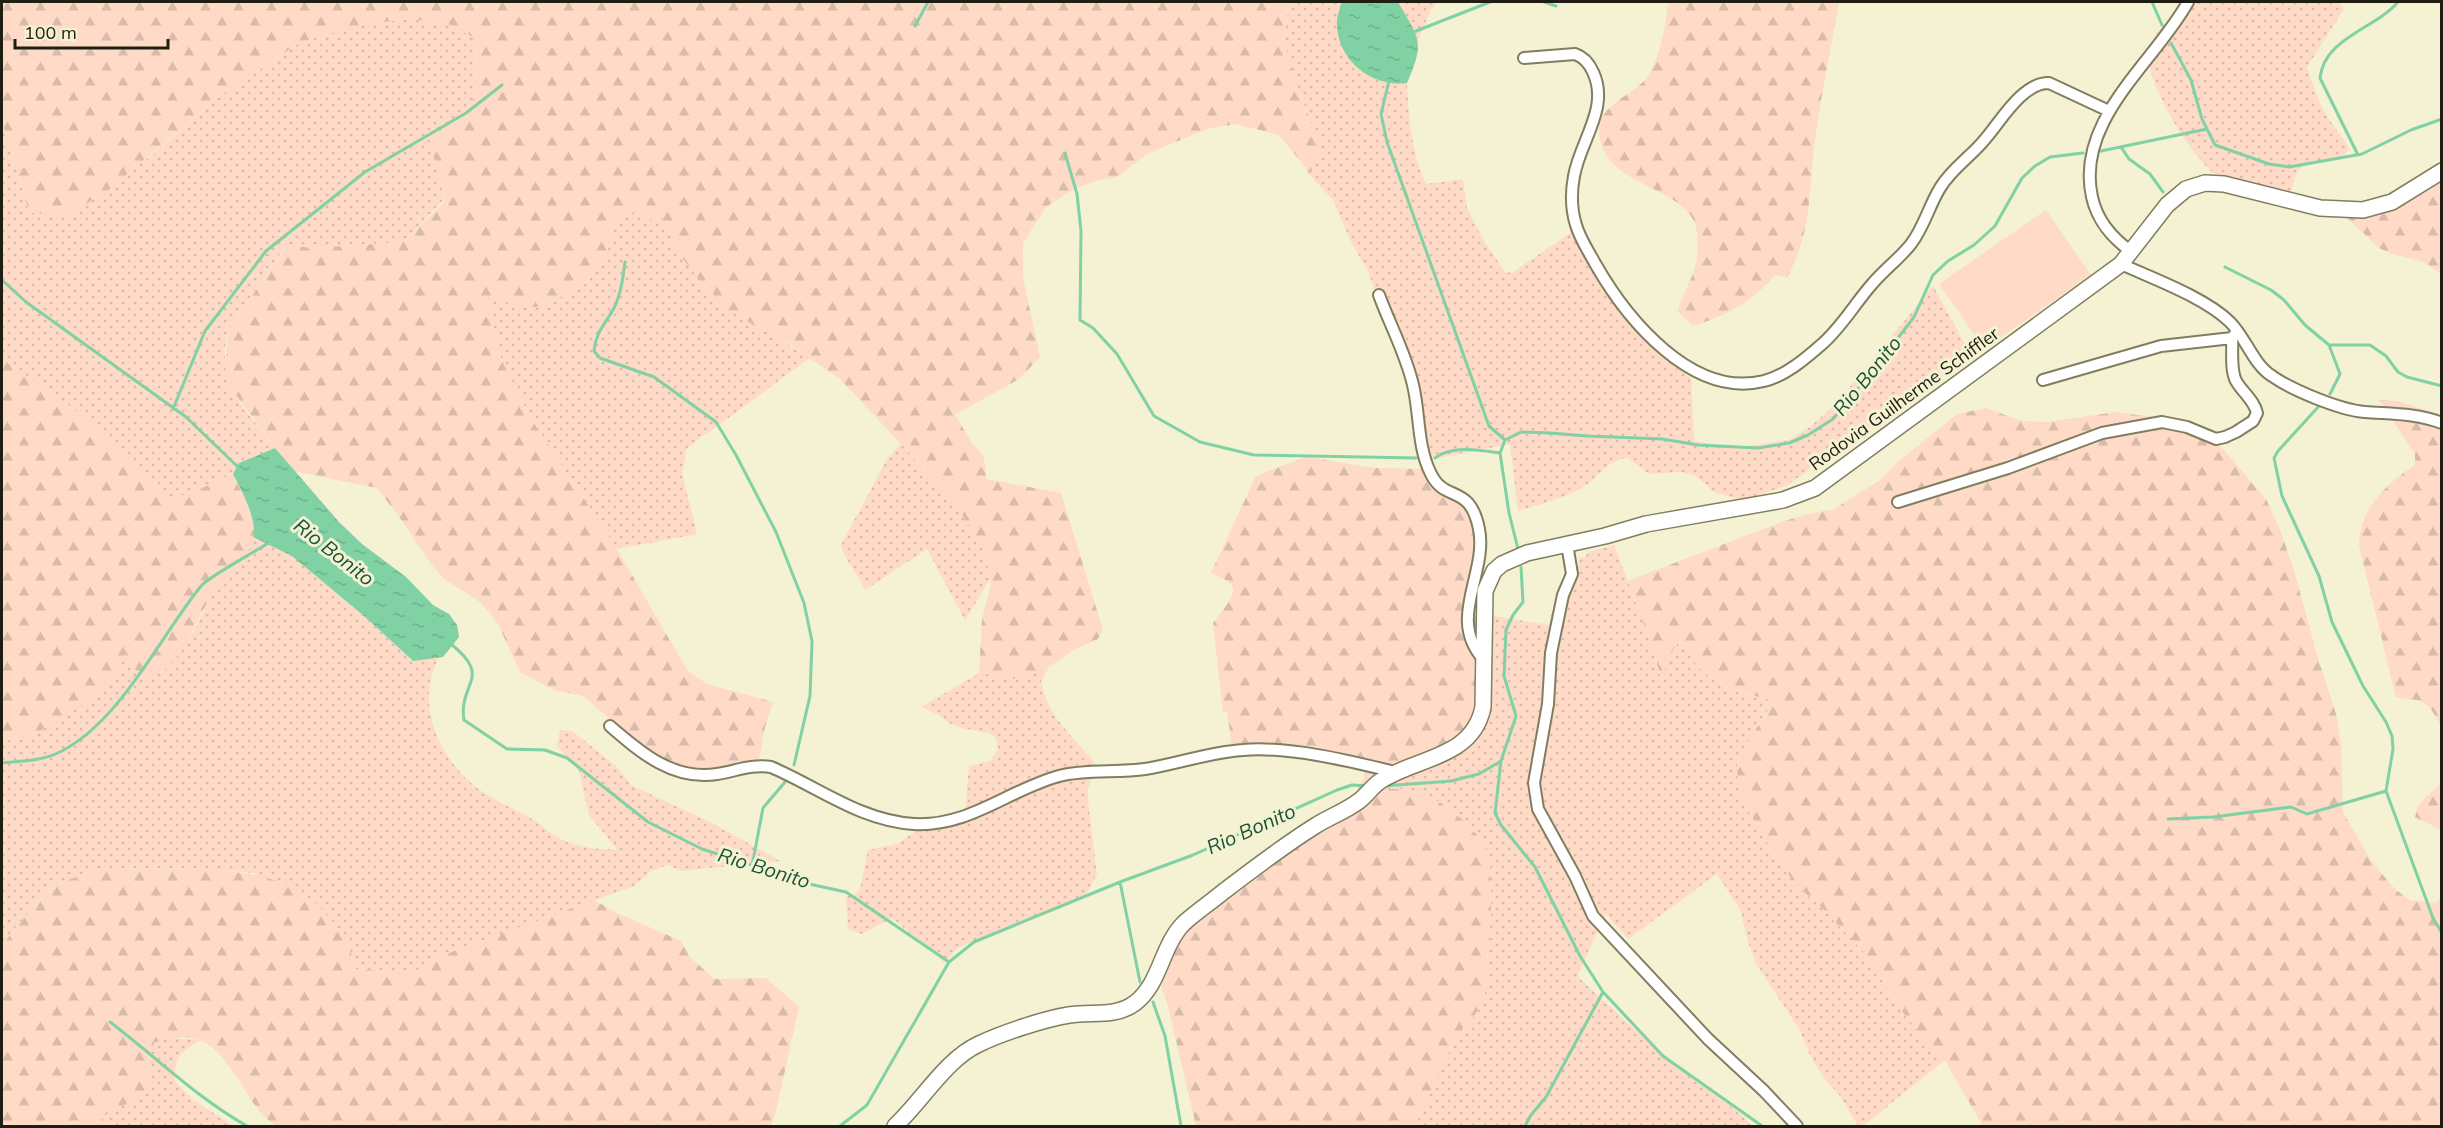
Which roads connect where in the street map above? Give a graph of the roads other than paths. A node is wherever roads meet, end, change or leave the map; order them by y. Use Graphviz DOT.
graph roads {
  1 [pos="2188,2"];
  2 [pos="1524,58"];
  3 [pos="2109,111"];
  4 [pos="2442,171"];
  5 [pos="2132,252"];
  6 [pos="2121,264"];
  7 [pos="1379,295"];
  8 [pos="2235,335"];
  9 [pos="2043,380"];
  10 [pos="2442,423"];
  11 [pos="1898,502"];
  12 [pos="1567,544"];
  13 [pos="1484,660"];
  14 [pos="610,726"];
  15 [pos="1395,772"];
  16 [pos="895,1126"];
  17 [pos="1797,1126"];
  1 -- 3 [label="street"];
  2 -- 3 [label="street"];
  3 -- 5 [label="street"];
  4 -- 5 [label="street, Rodovia Guilherme Schiffler"];
  5 -- 6 [label="street, Rodovia Guilherme Schiffler"];
  6 -- 8 [label="street"];
  6 -- 12 [label="street, Rodovia Guilherme Schiffler"];
  7 -- 13 [label="street"];
  8 -- 9 [label="street"];
  8 -- 10 [label="street"];
  8 -- 11 [label="street"];
  12 -- 13 [label="street, Rodovia Guilherme Schiffler"];
  12 -- 17 [label="street"];
  13 -- 15 [label="street, Rodovia Guilherme Schiffler"];
  14 -- 15 [label="street"];
  15 -- 16 [label="street, Rodovia Guilherme Schiffler"];
}
